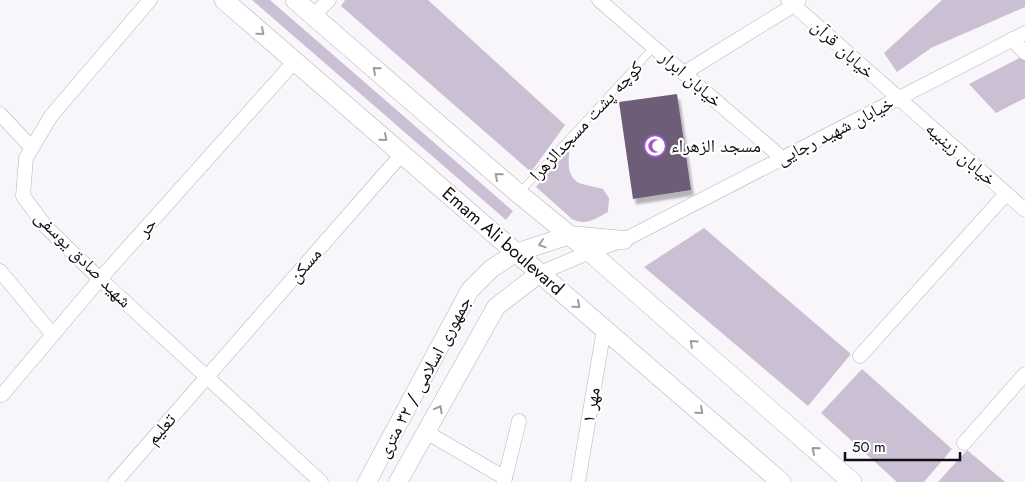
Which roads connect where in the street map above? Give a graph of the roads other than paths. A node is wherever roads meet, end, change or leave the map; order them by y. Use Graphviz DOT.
graph roads {
  1 [pos="150,0"];
  2 [pos="224,0"];
  3 [pos="295,0"];
  4 [pos="329,0"];
  5 [pos="598,0"];
  6 [pos="794,2"];
  7 [pos="313,16"];
  8 [pos="1025,32"];
  9 [pos="1012,40"];
  10 [pos="654,47"];
  11 [pos="1025,53"];
  12 [pos="294,61"];
  13 [pos="684,73"];
  14 [pos="898,98"];
  15 [pos="0,114"];
  16 [pos="32,148"];
  17 [pos="402,154"];
  18 [pos="782,158"];
  19 [pos="518,194"];
  20 [pos="1006,194"];
  21 [pos="1025,210"];
  22 [pos="570,235"];
  23 [pos="624,240"];
  24 [pos="590,252"];
  25 [pos="515,253"];
  26 [pos="0,271"];
  27 [pos="540,273"];
  28 [pos="100,279"];
  29 [pos="604,328"];
  30 [pos="53,335"];
  31 [pos="860,356"];
  32 [pos="1025,374"];
  33 [pos="207,376"];
  34 [pos="2,395"];
  35 [pos="520,421"];
  36 [pos="426,432"];
  37 [pos="964,443"];
  38 [pos="505,480"];
  39 [pos="115,482"];
  40 [pos="321,482"];
  41 [pos="367,482"];
  42 [pos="398,482"];
  43 [pos="578,482"];
  44 [pos="781,482"];
  45 [pos="852,482"];
  1 -- 16 [label="street, شهید صادق یوسفی"];
  2 -- 12 [label="main road, Emam Ali boulevard, one-way"];
  3 -- 7 [label="main road"];
  4 -- 7 [label="street"];
  5 -- 10 [label="street, خیابان ابرار"];
  6 -- 13 [label="street"];
  6 -- 14 [label="street, خیابان قرآن"];
  19 -- 7 [label="main road, one-way"];
  8 -- 9 [label="street, خیابان شهید رجایی"];
  9 -- 11 [label="street"];
  9 -- 14 [label="street, خیابان شهید رجایی"];
  10 -- 13 [label="street, خیابان ابرار"];
  10 -- 19 [label="lane, کوچه پشت مسجدالزهرا"];
  12 -- 17 [label="main road, Emam Ali boulevard, one-way"];
  12 -- 28 [label="street, حر"];
  13 -- 18 [label="street, خیابان ابرار"];
  14 -- 18 [label="street, خیابان شهید رجایی"];
  14 -- 20 [label="street, خیابان زینبیه"];
  15 -- 16 [label="street"];
  16 -- 28 [label="street, شهید صادق یوسفی"];
  17 -- 25 [label="main road, Emam Ali boulevard"];
  17 -- 33 [label="street, مسکن"];
  18 -- 23 [label="street, خیابان شهید رجایی"];
  19 -- 22 [label="main road"];
  20 -- 21 [label="street, خیابان زینبیه"];
  20 -- 31 [label="street"];
  22 -- 23 [label="street, جمهوری اسلامی / ۳۲ متری"];
  22 -- 24 [label="main road"];
  22 -- 25 [label="street, جمهوری اسلامی / ۳۲ متری, one-way"];
  23 -- 24 [label="street, خیابان شهید رجایی"];
  24 -- 27 [label="street, خیابان شهید رجایی"];
  45 -- 24 [label="main road, one-way"];
  25 -- 27 [label="main road, Emam Ali boulevard"];
  25 -- 41 [label="street, جمهوری اسلامی / ۳۲ متری"];
  26 -- 30 [label="street"];
  27 -- 29 [label="main road, Emam Ali boulevard, one-way"];
  36 -- 27 [label="street, جمهوری اسلامی / ۳۲ متری, one-way"];
  28 -- 30 [label="street, حر"];
  28 -- 33 [label="street, شهید صادق یوسفی"];
  29 -- 43 [label="street, مهر ۱"];
  29 -- 44 [label="main road, Emam Ali boulevard, one-way"];
  30 -- 34 [label="street, حر"];
  32 -- 37 [label="street"];
  33 -- 39 [label="street, تعلیم"];
  33 -- 40 [label="street, شهید صادق یوسفی"];
  35 -- 38 [label="street"];
  36 -- 38 [label="street"];
  36 -- 42 [label="street, جمهوری اسلامی / ۳۲ متری"];
}
